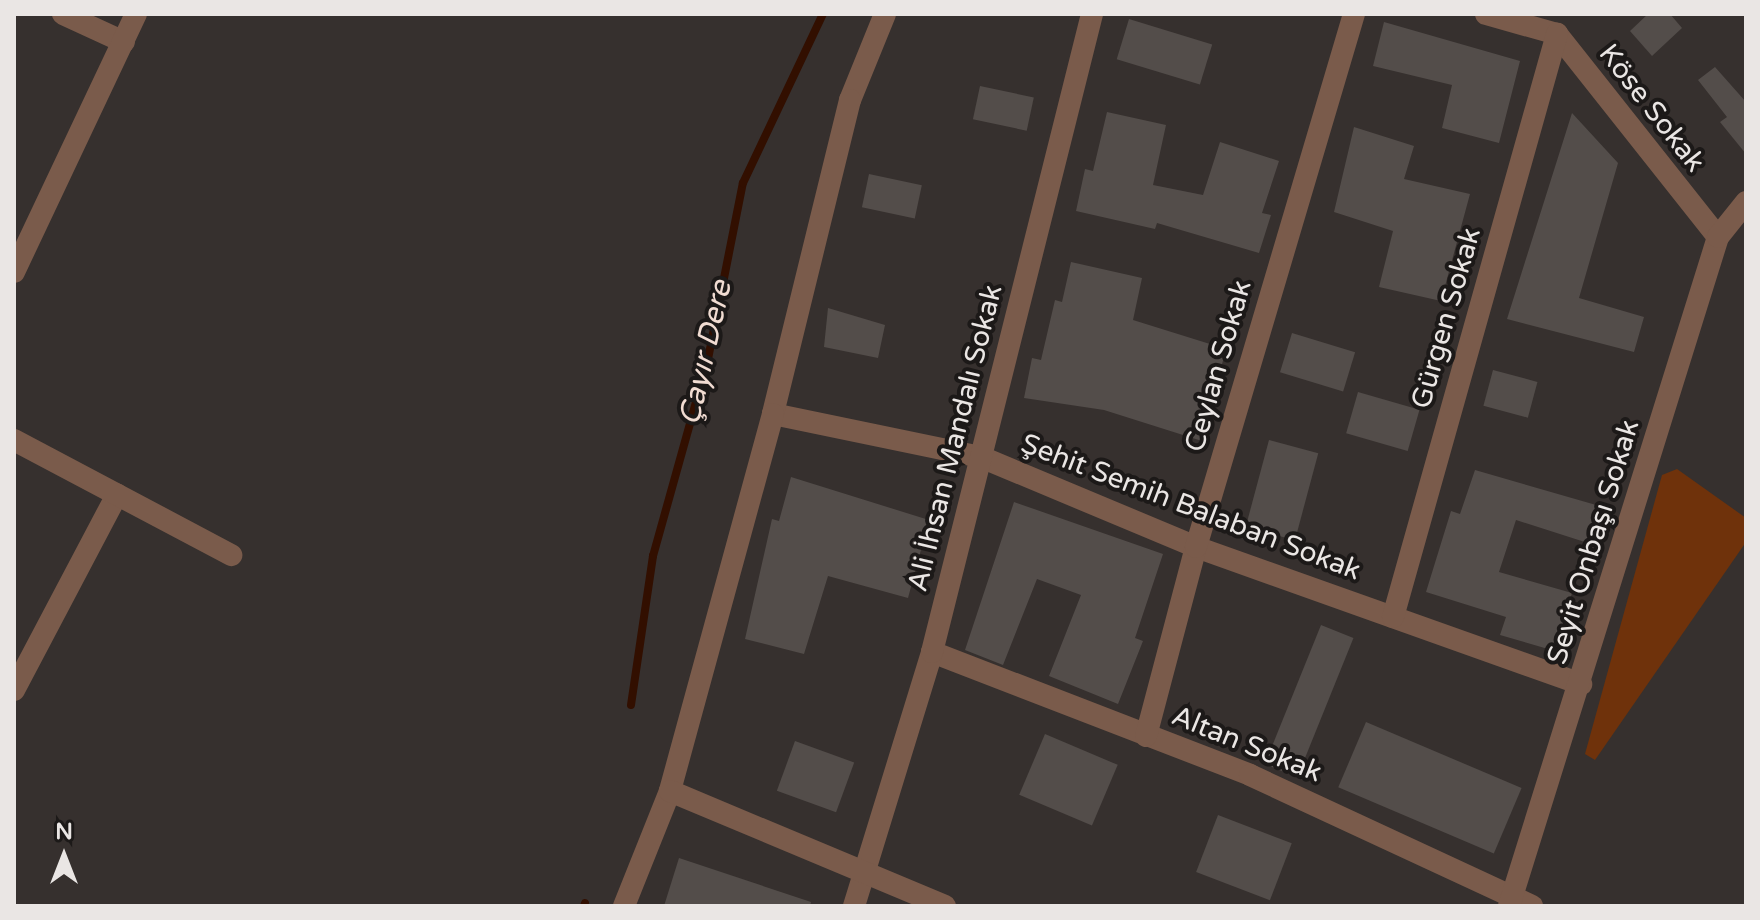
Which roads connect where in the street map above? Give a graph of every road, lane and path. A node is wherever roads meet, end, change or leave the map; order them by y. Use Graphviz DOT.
graph roads {
  1 [pos="63,14"];
  2 [pos="136,14"];
  3 [pos="885,14"];
  4 [pos="1092,14"];
  5 [pos="1354,14"];
  6 [pos="1486,14"];
  7 [pos="1557,34"];
  8 [pos="124,42"];
  9 [pos="1746,202"];
  10 [pos="1718,237"];
  11 [pos="14,272"];
  12 [pos="773,414"];
  13 [pos="14,440"];
  14 [pos="981,457"];
  15 [pos="117,495"];
  16 [pos="1196,547"];
  17 [pos="231,555"];
  18 [pos="1393,617"];
  19 [pos="932,652"];
  20 [pos="1581,684"];
  21 [pos="14,690"];
  22 [pos="1146,736"];
  23 [pos="670,791"];
  24 [pos="863,874"];
  25 [pos="1511,900"];
  26 [pos="624,906"];
  27 [pos="854,906"];
  28 [pos="945,906"];
  29 [pos="1532,906"];
  1 -- 8 [label="street"];
  2 -- 8 [label="street"];
  3 -- 12 [label="street"];
  4 -- 14 [label="street, Ali İhsan Mandalı Sokak"];
  5 -- 16 [label="street, Ceylan Sokak"];
  6 -- 7 [label="street"];
  7 -- 10 [label="street, Köse Sokak"];
  7 -- 18 [label="street, Gürgen Sokak"];
  8 -- 11 [label="street"];
  9 -- 10 [label="street, Seyit Onbaşı Sokak"];
  10 -- 20 [label="street, Seyit Onbaşı Sokak"];
  12 -- 14 [label="street, Şehit Semih Balaban Sokak"];
  12 -- 23 [label="street"];
  13 -- 15 [label="street"];
  14 -- 16 [label="street, Şehit Semih Balaban Sokak"];
  14 -- 19 [label="street, Ali İhsan Mandalı Sokak"];
  15 -- 17 [label="street"];
  15 -- 21 [label="street"];
  16 -- 18 [label="street, Şehit Semih Balaban Sokak"];
  16 -- 22 [label="street, Ceylan Sokak"];
  18 -- 20 [label="street, Şehit Semih Balaban Sokak"];
  19 -- 22 [label="street, Altan Sokak"];
  19 -- 24 [label="street, Ali İhsan Mandalı Sokak"];
  20 -- 25 [label="street, Seyit Onbaşı Sokak"];
  22 -- 25 [label="street, Altan Sokak"];
  23 -- 24 [label="street"];
  23 -- 26 [label="street"];
  24 -- 27 [label="street, Ali İhsan Mandalı Sokak"];
  24 -- 28 [label="street"];
  25 -- 29 [label="street, Altan Sokak"];
}
